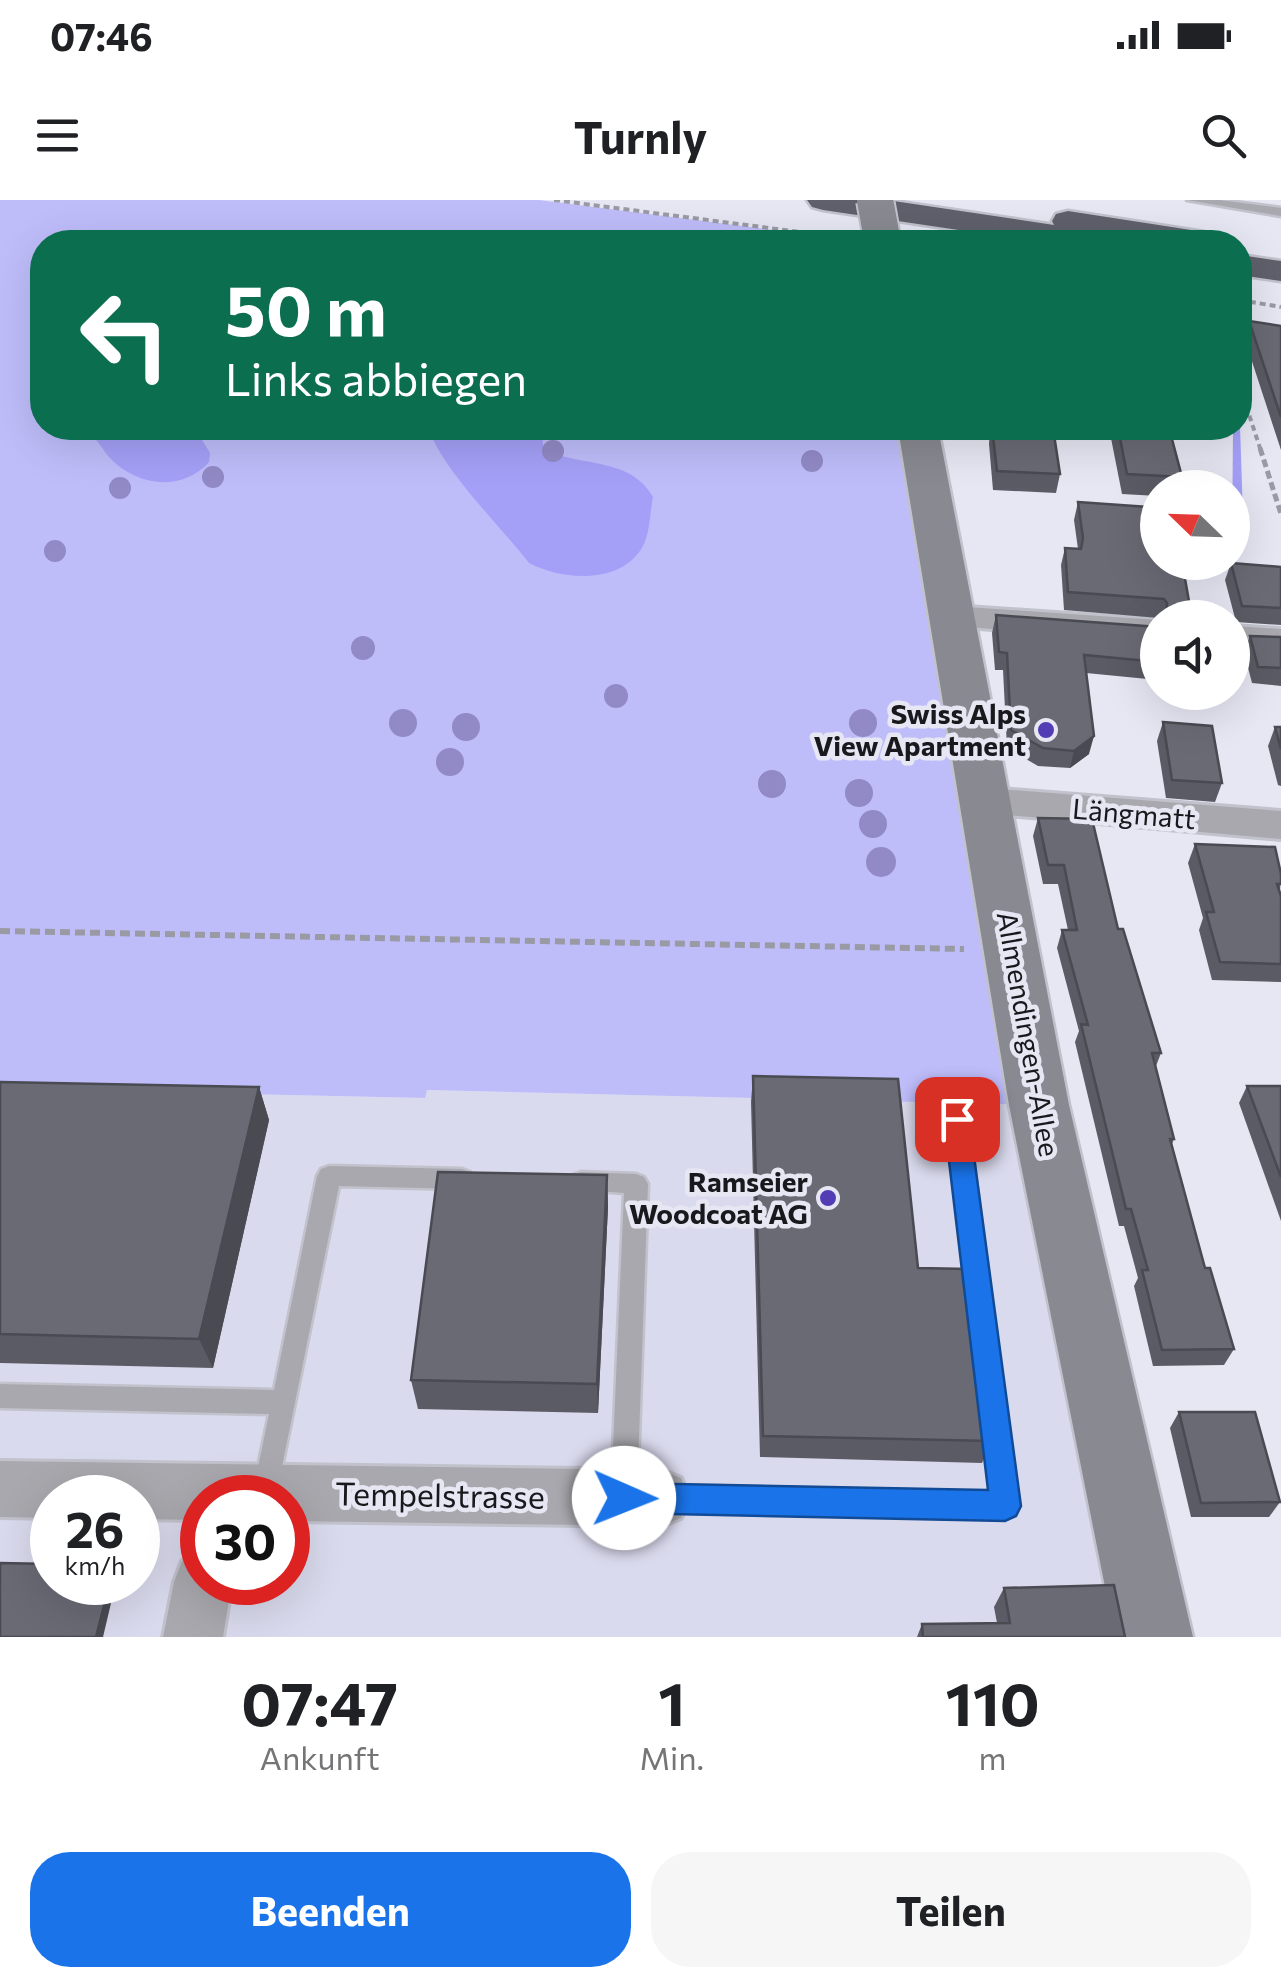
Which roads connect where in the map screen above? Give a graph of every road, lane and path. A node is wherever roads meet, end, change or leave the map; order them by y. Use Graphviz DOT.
graph roads {
  1 [pos="554,200"];
  2 [pos="823,200"];
  3 [pos="875,200"];
  4 [pos="928,200"];
  5 [pos="1194,200"];
  6 [pos="1281,212"];
  7 [pos="792,230"];
  8 [pos="873,230"];
  9 [pos="1022,230"];
  10 [pos="1125,230"];
  11 [pos="1252,302"];
  12 [pos="1281,307"];
  13 [pos="1252,431"];
  14 [pos="920,440"];
  15 [pos="1281,514"];
  16 [pos="952,617"];
  17 [pos="1140,630"];
  18 [pos="1250,638"];
  19 [pos="1281,640"];
  20 [pos="987,802"];
  21 [pos="1281,825"];
  22 [pos="0,931"];
  23 [pos="1013,950"];
  24 [pos="957,1119"];
  25 [pos="482,1180"];
  26 [pos="559,1182"];
  27 [pos="0,1396"];
  28 [pos="284,1402"];
  29 [pos="246,1475"];
  30 [pos="0,1489"];
  31 [pos="180,1494"];
  32 [pos="310,1496"];
  33 [pos="642,1498"];
  34 [pos="199,1605"];
  35 [pos="193,1637"];
  36 [pos="1154,1637"];
  1 -- 7 [label="path"];
  2 -- 9 [label="highway"];
  3 -- 8 [label="street, bridge"];
  4 -- 10 [label="highway"];
  5 -- 6 [label="lane"];
  11 -- 12 [label="path"];
  13 -- 15 [label="path"];
  14 -- 16 [label="street, Allmendingen-Allee"];
  16 -- 17 [label="street"];
  16 -- 20 [label="street, Allmendingen-Allee"];
  18 -- 19 [label="street"];
  20 -- 21 [label="street, Längmatt"];
  20 -- 23 [label="street, Allmendingen-Allee"];
  22 -- 23 [label="path"];
  23 -- 36 [label="street, Allmendingen-Allee"];
  24 -- 33 [label="lane"];
  25 -- 28 [label="lane"];
  26 -- 33 [label="lane"];
  27 -- 28 [label="lane"];
  28 -- 29 [label="lane"];
  30 -- 31 [label="street, Tempelstrasse"];
  32 -- 33 [label="street, Tempelstrasse"];
  34 -- 35 [label="street"];
}
